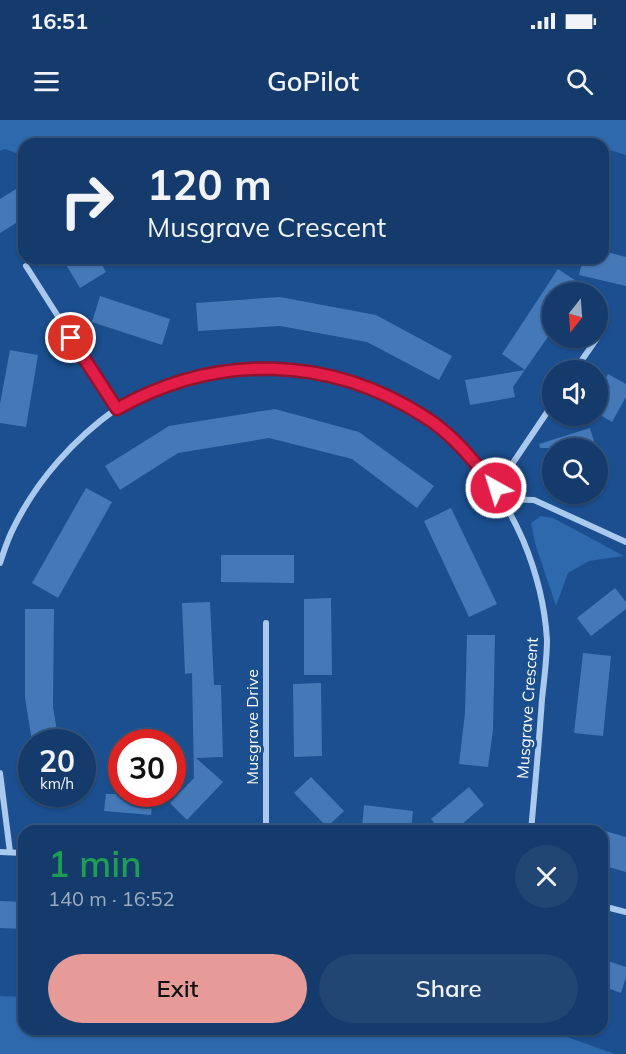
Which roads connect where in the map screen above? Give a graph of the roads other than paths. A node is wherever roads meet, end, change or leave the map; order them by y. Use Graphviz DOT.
graph roads {
  1 [pos="26,267"];
  2 [pos="117,409"];
  3 [pos="542,420"];
  4 [pos="496,488"];
  5 [pos="503,499"];
  6 [pos="626,542"];
  7 [pos="0,563"];
  8 [pos="266,623"];
  9 [pos="0,773"];
  10 [pos="266,825"];
  11 [pos="532,825"];
  12 [pos="0,852"];
  13 [pos="10,852"];
  14 [pos="18,853"];
  15 [pos="608,908"];
  16 [pos="626,912"];
  1 -- 2 [label="street"];
  2 -- 4 [label="street, Musgrave Crescent"];
  2 -- 7 [label="street, Musgrave Crescent"];
  3 -- 4 [label="street"];
  4 -- 5 [label="street, Musgrave Crescent"];
  5 -- 6 [label="street"];
  5 -- 11 [label="street, Musgrave Crescent"];
  8 -- 10 [label="street, Musgrave Drive"];
  9 -- 13 [label="street"];
  12 -- 13 [label="street"];
  13 -- 14 [label="street"];
  15 -- 16 [label="street"];
}
